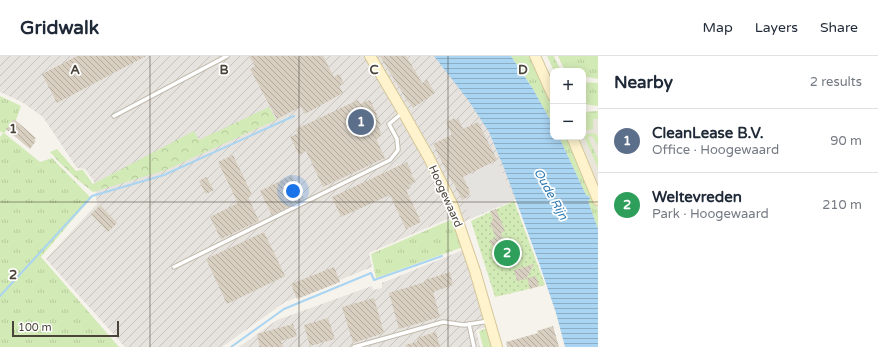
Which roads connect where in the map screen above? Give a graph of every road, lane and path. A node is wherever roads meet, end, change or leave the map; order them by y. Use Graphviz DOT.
graph roads {
  1 [pos="227,56"];
  2 [pos="370,56"];
  3 [pos="535,56"];
  4 [pos="550,89"];
  5 [pos="403,112"];
  6 [pos="114,116"];
  7 [pos="573,140"];
  8 [pos="598,200"];
  9 [pos="174,267"];
  10 [pos="490,321"];
  11 [pos="469,324"];
  12 [pos="354,347"];
  13 [pos="474,347"];
  14 [pos="497,347"];
  1 -- 6 [label="lane"];
  2 -- 5 [label="street, Hoogewaard"];
  3 -- 4 [label="street"];
  5 -- 9 [label="lane"];
  5 -- 10 [label="street, Hoogewaard"];
  7 -- 8 [label="street"];
  10 -- 11 [label="lane"];
  10 -- 14 [label="street, Hoogewaard"];
  11 -- 12 [label="lane"];
  11 -- 13 [label="lane"];
}
